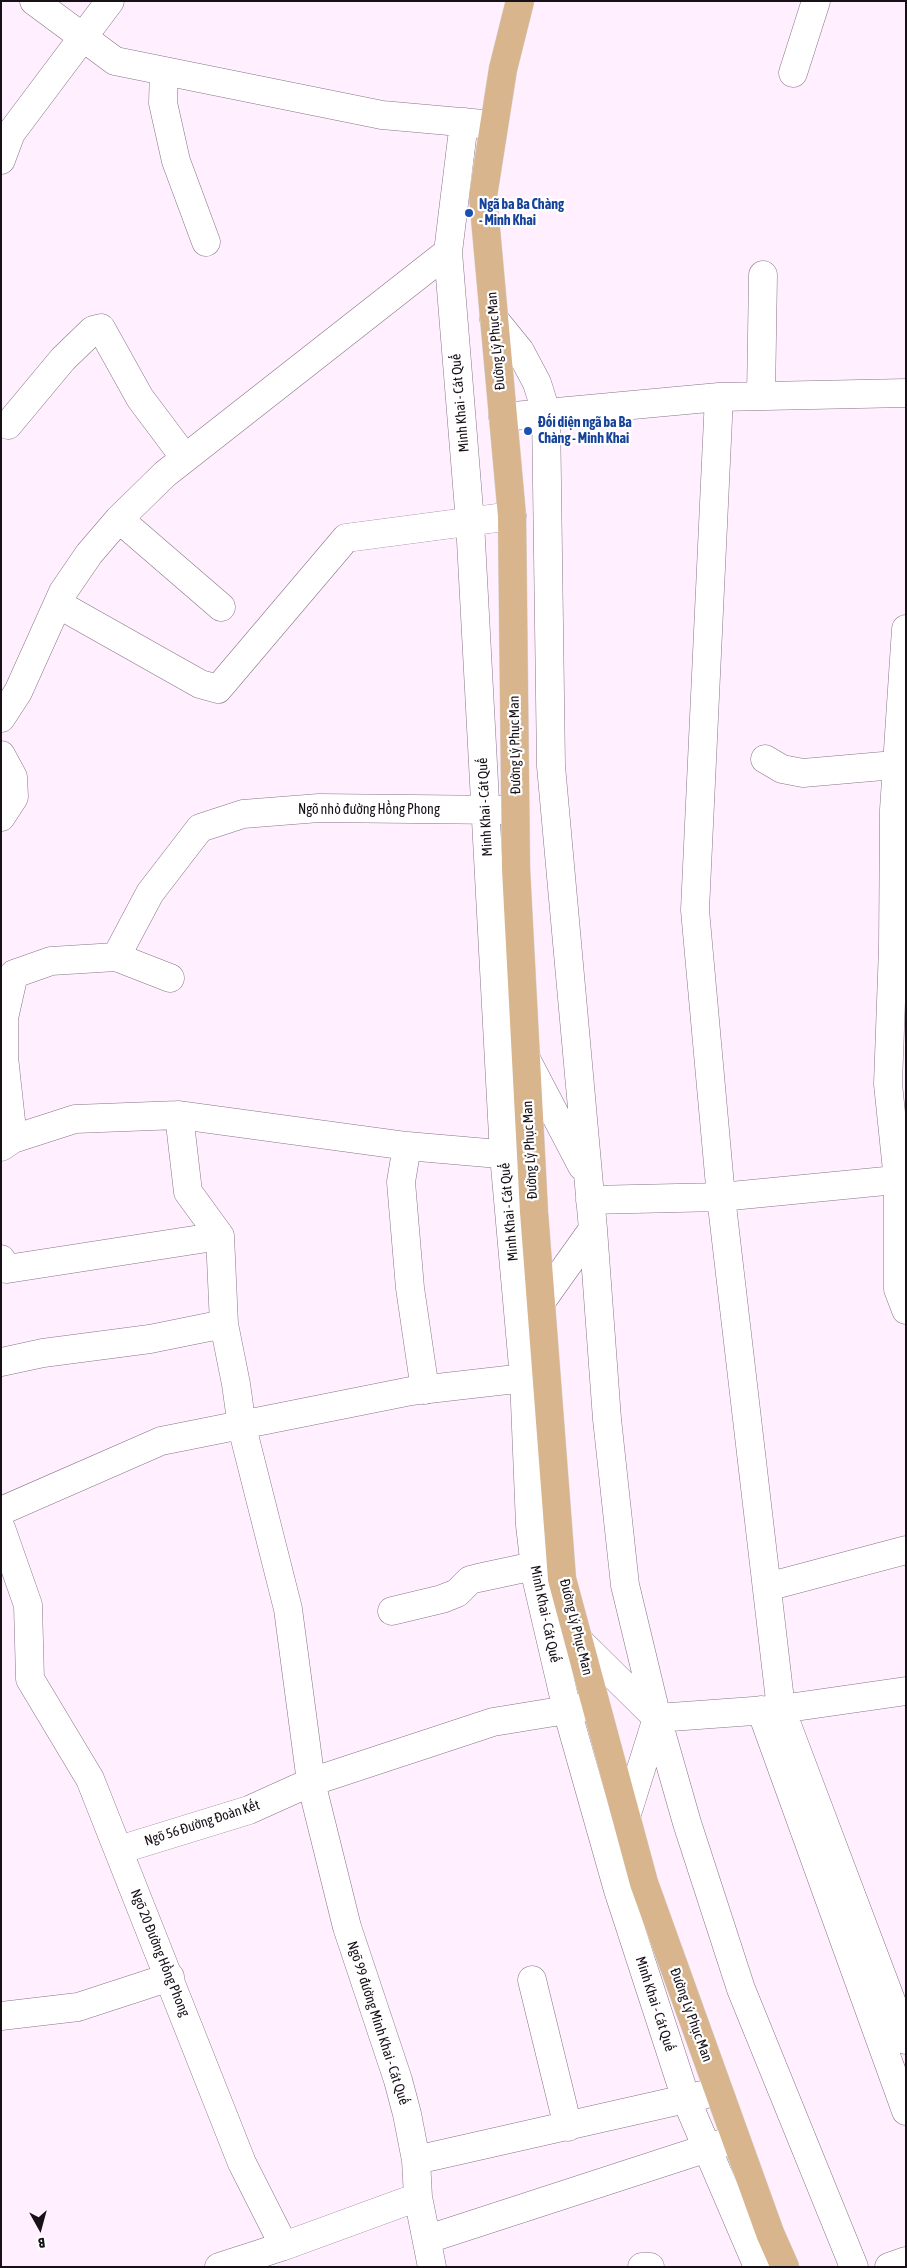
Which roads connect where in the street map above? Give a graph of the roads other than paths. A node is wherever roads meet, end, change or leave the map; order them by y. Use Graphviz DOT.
graph roads {
  1 [pos="34,1"];
  2 [pos="110,1"];
  3 [pos="520,1"];
  4 [pos="816,1"];
  5 [pos="84,38"];
  6 [pos="164,71"];
  7 [pos="793,73"];
  8 [pos="464,122"];
  9 [pos="494,125"];
  10 [pos="1,160"];
  11 [pos="206,242"];
  12 [pos="448,252"];
  13 [pos="763,275"];
  14 [pos="494,319"];
  15 [pos="906,393"];
  16 [pos="761,396"];
  17 [pos="718,397"];
  18 [pos="546,412"];
  19 [pos="503,417"];
  20 [pos="8,425"];
  21 [pos="185,458"];
  22 [pos="512,516"];
  23 [pos="119,519"];
  24 [pos="470,522"];
  25 [pos="58,604"];
  26 [pos="221,607"];
  27 [pos="906,629"];
  28 [pos="904,689"];
  29 [pos="1,718"];
  30 [pos="1,755"];
  31 [pos="765,759"];
  32 [pos="901,764"];
  33 [pos="485,810"];
  34 [pos="516,811"];
  35 [pos="1,817"];
  36 [pos="116,957"];
  37 [pos="170,978"];
  38 [pos="526,1059"];
  39 [pos="179,1115"];
  40 [pos="7,1143"];
  41 [pos="407,1146"];
  42 [pos="504,1155"];
  43 [pos="531,1157"];
  44 [pos="902,1180"];
  45 [pos="589,1189"];
  46 [pos="720,1198"];
  47 [pos="593,1229"];
  48 [pos="220,1236"];
  49 [pos="1,1260"];
  50 [pos="541,1302"];
  51 [pos="906,1310"];
  52 [pos="224,1324"];
  53 [pos="1,1362"];
  54 [pos="535,1377"];
  55 [pos="425,1390"];
  56 [pos="242,1427"];
  57 [pos="1,1511"];
  58 [pos="1,1528"];
  59 [pos="906,1550"];
  60 [pos="534,1566"];
  61 [pos="766,1587"];
  62 [pos="392,1611"];
  63 [pos="579,1641"];
  64 [pos="906,1690"];
  65 [pos="596,1706"];
  66 [pos="771,1709"];
  67 [pos="567,1710"];
  68 [pos="657,1718"];
  69 [pos="311,1782"];
  70 [pos="626,1816"];
  71 [pos="119,1850"];
  72 [pos="170,1977"];
  73 [pos="532,1980"];
  74 [pos="1,2016"];
  75 [pos="906,2040"];
  76 [pos="719,2091"];
  77 [pos="686,2099"];
  78 [pos="906,2111"];
  79 [pos="568,2127"];
  80 [pos="736,2139"];
  81 [pos="706,2148"];
  82 [pos="416,2160"];
  83 [pos="418,2197"];
  84 [pos="428,2239"];
  85 [pos="270,2255"];
  86 [pos="906,2261"];
  87 [pos="219,2267"];
  88 [pos="432,2267"];
  89 [pos="642,2267"];
  90 [pos="650,2267"];
  91 [pos="758,2267"];
  92 [pos="785,2267"];
  93 [pos="854,2267"];
  94 [pos="889,2267"];
  1 -- 5 [label="street"];
  2 -- 5 [label="street"];
  3 -- 9 [label="main road, Đường Lý Phục Man"];
  4 -- 7 [label="street"];
  5 -- 6 [label="street"];
  5 -- 10 [label="street"];
  6 -- 8 [label="street"];
  6 -- 11 [label="street"];
  8 -- 9 [label="street"];
  8 -- 12 [label="street, Minh Khai - Cát Quế"];
  9 -- 14 [label="main road, Đường Lý Phục Man"];
  12 -- 21 [label="street"];
  12 -- 24 [label="street, Minh Khai - Cát Quế"];
  13 -- 16 [label="street"];
  14 -- 18 [label="street"];
  14 -- 19 [label="main road, Đường Lý Phục Man"];
  15 -- 16 [label="street"];
  16 -- 17 [label="street"];
  17 -- 18 [label="street"];
  17 -- 46 [label="street"];
  18 -- 19 [label="street"];
  18 -- 45 [label="street"];
  19 -- 22 [label="main road, Đường Lý Phục Man"];
  20 -- 21 [label="street"];
  21 -- 23 [label="street"];
  22 -- 24 [label="street"];
  22 -- 34 [label="main road, Đường Lý Phục Man"];
  23 -- 25 [label="street"];
  23 -- 26 [label="street"];
  24 -- 25 [label="street"];
  24 -- 33 [label="street, Minh Khai - Cát Quế"];
  25 -- 29 [label="street"];
  27 -- 28 [label="street"];
  28 -- 32 [label="street"];
  30 -- 35 [label="street"];
  31 -- 32 [label="street"];
  32 -- 44 [label="street"];
  33 -- 34 [label="street, Ngõ nhỏ đường Hồng Phong"];
  33 -- 36 [label="street, Ngõ nhỏ đường Hồng Phong"];
  33 -- 42 [label="street, Minh Khai - Cát Quế"];
  34 -- 38 [label="main road, Đường Lý Phục Man"];
  36 -- 37 [label="street"];
  36 -- 40 [label="street"];
  38 -- 43 [label="main road, Đường Lý Phục Man"];
  38 -- 45 [label="street"];
  39 -- 40 [label="street"];
  39 -- 41 [label="street"];
  39 -- 48 [label="street"];
  41 -- 42 [label="street"];
  41 -- 55 [label="street"];
  42 -- 43 [label="street"];
  42 -- 54 [label="street, Minh Khai - Cát Quế"];
  43 -- 50 [label="main road, Đường Lý Phục Man"];
  44 -- 46 [label="street"];
  44 -- 51 [label="street"];
  45 -- 46 [label="street"];
  45 -- 47 [label="street"];
  46 -- 61 [label="street"];
  47 -- 50 [label="street"];
  47 -- 68 [label="street"];
  48 -- 49 [label="street"];
  48 -- 52 [label="street, Ngõ 99 đường Minh Khai - Cát Quế"];
  50 -- 54 [label="main road, Đường Lý Phục Man"];
  52 -- 53 [label="street"];
  52 -- 56 [label="street, Ngõ 99 đường Minh Khai - Cát Quế"];
  54 -- 55 [label="street"];
  54 -- 60 [label="street, Minh Khai - Cát Quế"];
  54 -- 63 [label="main road, Đường Lý Phục Man"];
  55 -- 56 [label="street"];
  56 -- 57 [label="street"];
  56 -- 69 [label="street, Ngõ 99 đường Minh Khai - Cát Quế"];
  58 -- 71 [label="street, Ngõ 20 Đường Hồng Phong"];
  59 -- 61 [label="street"];
  60 -- 62 [label="street"];
  60 -- 67 [label="street, Minh Khai - Cát Quế"];
  61 -- 66 [label="street"];
  63 -- 65 [label="main road, Đường Lý Phục Man"];
  63 -- 68 [label="street"];
  64 -- 66 [label="street"];
  65 -- 67 [label="street, Ngõ 56 Đường Đoàn Kết"];
  65 -- 70 [label="main road, Đường Lý Phục Man"];
  66 -- 68 [label="street"];
  66 -- 75 [label="street"];
  66 -- 78 [label="street"];
  67 -- 69 [label="street, Ngõ 56 Đường Đoàn Kết"];
  67 -- 77 [label="street, Minh Khai - Cát Quế"];
  68 -- 70 [label="street"];
  68 -- 93 [label="street"];
  69 -- 71 [label="street, Ngõ 56 Đường Đoàn Kết"];
  69 -- 82 [label="street, Ngõ 99 đường Minh Khai - Cát Quế"];
  70 -- 76 [label="main road, Đường Lý Phục Man"];
  71 -- 72 [label="street, Ngõ 20 Đường Hồng Phong"];
  72 -- 74 [label="street"];
  72 -- 85 [label="street, Ngõ 20 Đường Hồng Phong"];
  73 -- 79 [label="street"];
  76 -- 77 [label="street"];
  76 -- 80 [label="main road, Đường Lý Phục Man"];
  77 -- 79 [label="street"];
  77 -- 81 [label="street, Minh Khai - Cát Quế"];
  79 -- 82 [label="street"];
  80 -- 81 [label="street"];
  80 -- 92 [label="main road, Đường Lý Phục Man"];
  81 -- 84 [label="street"];
  81 -- 91 [label="street, Minh Khai - Cát Quế"];
  82 -- 83 [label="street, Ngõ 99 đường Minh Khai - Cát Quế"];
  83 -- 84 [label="street, Ngõ 99 đường Minh Khai - Cát Quế"];
  83 -- 85 [label="street"];
  84 -- 88 [label="street, Ngõ 99 đường Minh Khai - Cát Quế"];
  85 -- 87 [label="street"];
  86 -- 94 [label="street"];
  89 -- 90 [label="street"];
}
